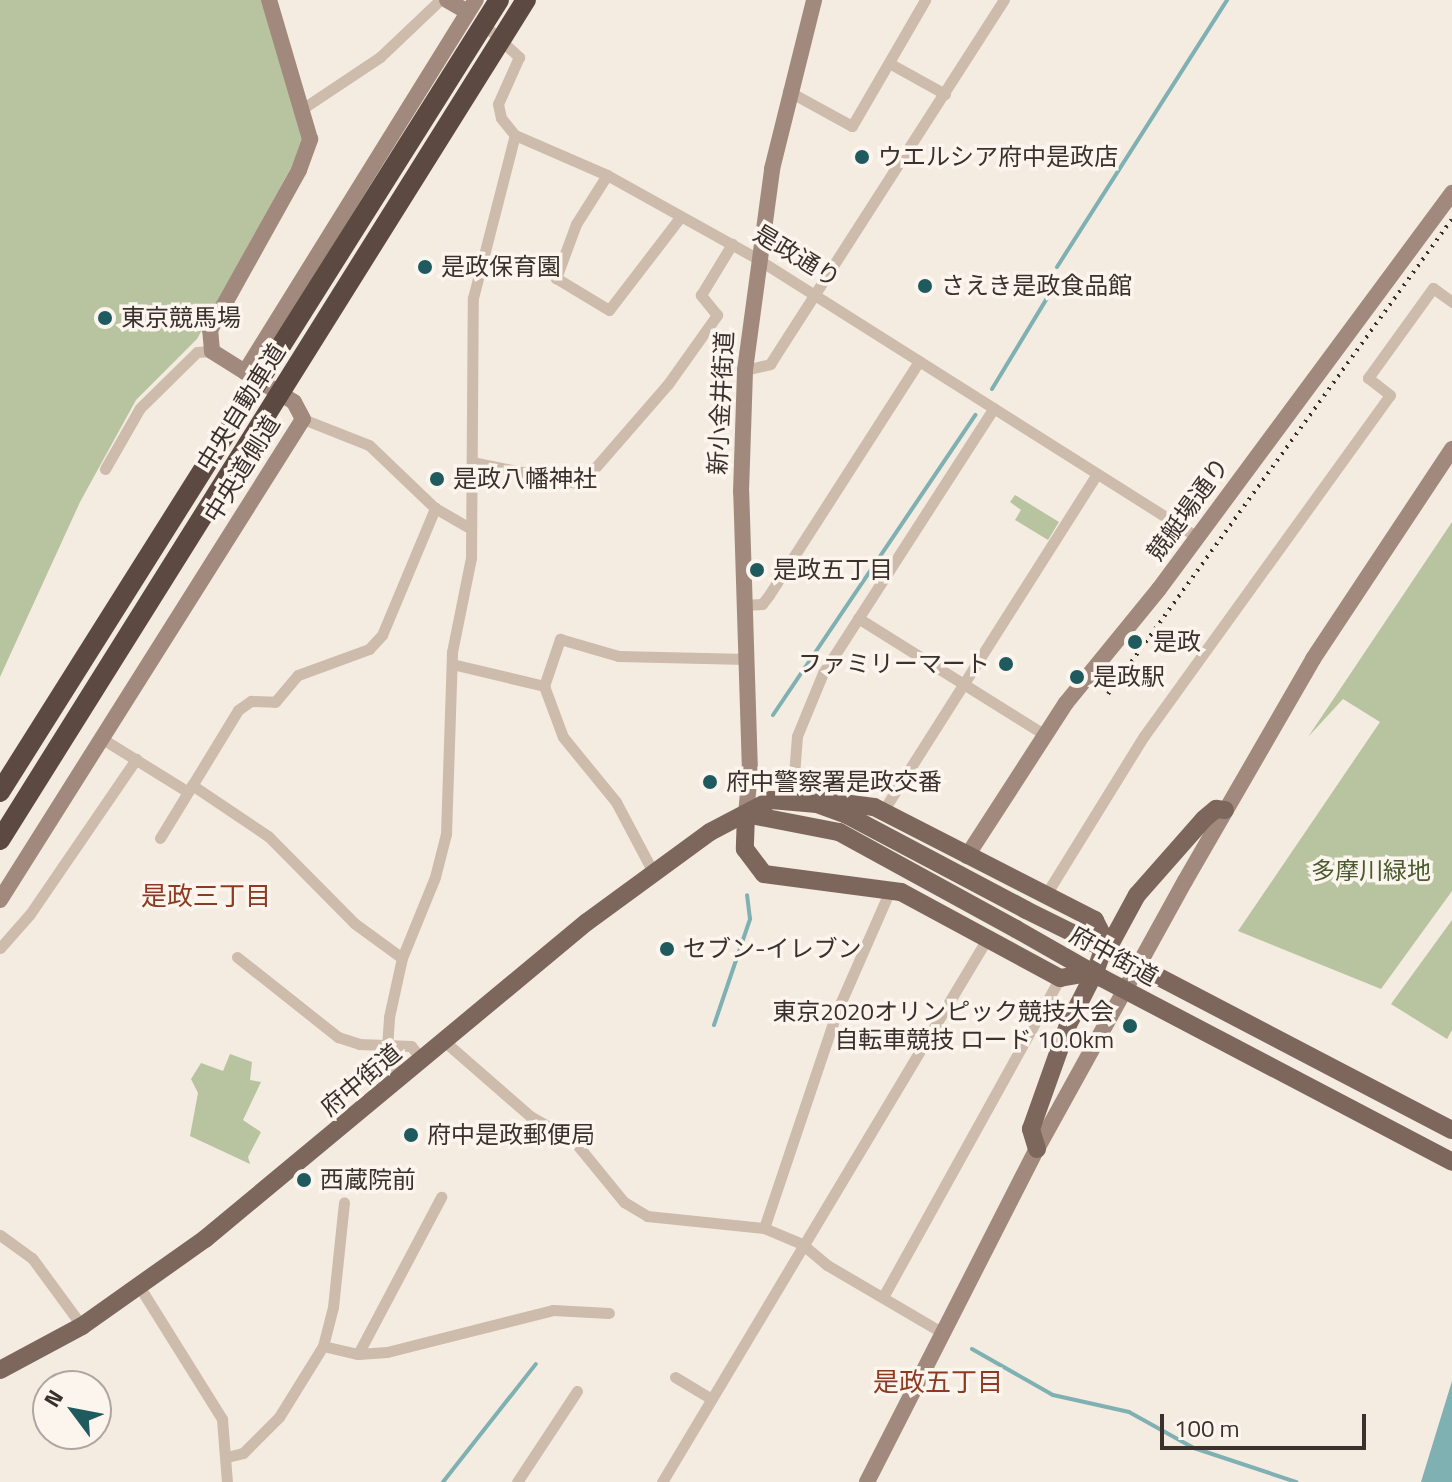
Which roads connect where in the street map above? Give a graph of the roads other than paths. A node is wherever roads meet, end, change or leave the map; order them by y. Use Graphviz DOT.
graph roads {
  1 [pos="269,0"];
  2 [pos="440,0"];
  3 [pos="447,0"];
  4 [pos="499,0"];
  5 [pos="526,0"];
  6 [pos="814,0"];
  7 [pos="925,0"];
  8 [pos="1004,0"];
  9 [pos="472,6"];
  10 [pos="889,63"];
  11 [pos="788,91"];
  12 [pos="945,94"];
  13 [pos="302,109"];
  14 [pos="515,135"];
  15 [pos="607,175"];
  16 [pos="1452,193"];
  17 [pos="681,216"];
  18 [pos="732,244"];
  19 [pos="756,258"];
  20 [pos="816,295"];
  21 [pos="1452,302"];
  22 [pos="212,351"];
  23 [pos="919,361"];
  24 [pos="745,370"];
  25 [pos="245,372"];
  26 [pos="994,408"];
  27 [pos="303,419"];
  28 [pos="1452,449"];
  29 [pos="472,462"];
  30 [pos="105,469"];
  31 [pos="1097,474"];
  32 [pos="435,508"];
  33 [pos="469,528"];
  34 [pos="1196,536"];
  35 [pos="745,605"];
  36 [pos="858,618"];
  37 [pos="747,659"];
  38 [pos="452,664"];
  39 [pos="964,684"];
  40 [pos="544,686"];
  41 [pos="1045,735"];
  42 [pos="101,738"];
  43 [pos="136,759"];
  44 [pos="190,788"];
  45 [pos="0,792"];
  46 [pos="797,801"];
  47 [pos="1225,810"];
  48 [pos="883,811"];
  49 [pos="746,814"];
  50 [pos="160,838"];
  51 [pos="0,840"];
  52 [pos="967,856"];
  53 [pos="653,872"];
  54 [pos="890,890"];
  55 [pos="1045,896"];
  56 [pos="0,900"];
  57 [pos="1126,915"];
  58 [pos="1095,920"];
  59 [pos="988,937"];
  60 [pos="0,948"];
  61 [pos="1110,952"];
  62 [pos="237,957"];
  63 [pos="402,958"];
  64 [pos="1139,966"];
  65 [pos="1099,975"];
  66 [pos="1066,979"];
  67 [pos="1127,991"];
  68 [pos="1077,1008"];
  69 [pos="444,1041"];
  70 [pos="387,1047"];
  71 [pos="422,1060"];
  72 [pos="400,1079"];
  73 [pos="1452,1130"];
  74 [pos="1037,1149"];
  75 [pos="1452,1162"];
  76 [pos="441,1197"];
  77 [pos="344,1203"];
  78 [pos="764,1228"];
  79 [pos="0,1235"];
  80 [pos="802,1244"];
  81 [pos="139,1286"];
  82 [pos="883,1297"];
  83 [pos="609,1313"];
  84 [pos="82,1326"];
  85 [pos="941,1332"];
  86 [pos="323,1346"];
  87 [pos="358,1354"];
  88 [pos="0,1370"];
  89 [pos="675,1377"];
  90 [pos="577,1391"];
  91 [pos="710,1398"];
  92 [pos="227,1457"];
  93 [pos="227,1482"];
  94 [pos="517,1482"];
  95 [pos="662,1482"];
  96 [pos="867,1482"];
  1 -- 13 [label="street"];
  2 -- 13 [label="street"];
  3 -- 9 [label="street"];
  4 -- 45 [label="highway, 中央自動車道, bridge"];
  5 -- 51 [label="highway, 中央自動車道, bridge"];
  6 -- 11 [label="street, 新小金井街道"];
  7 -- 10 [label="street"];
  8 -- 12 [label="street"];
  9 -- 14 [label="street"];
  9 -- 25 [label="street"];
  10 -- 11 [label="street"];
  10 -- 12 [label="street"];
  11 -- 19 [label="street, 新小金井街道"];
  12 -- 20 [label="street"];
  13 -- 22 [label="street"];
  14 -- 15 [label="street, 是政通り"];
  14 -- 29 [label="street"];
  15 -- 17 [label="street, 是政通り"];
  15 -- 17 [label="street"];
  16 -- 34 [label="street, 競艇場通り"];
  17 -- 18 [label="street, 是政通り"];
  18 -- 19 [label="street, 是政通り"];
  18 -- 29 [label="street"];
  19 -- 20 [label="street, 是政通り"];
  19 -- 24 [label="street, 新小金井街道"];
  20 -- 23 [label="street, 是政通り"];
  20 -- 24 [label="street"];
  21 -- 55 [label="street"];
  22 -- 25 [label="street, 中央道側道"];
  22 -- 30 [label="street"];
  23 -- 26 [label="street, 是政通り"];
  23 -- 35 [label="street"];
  24 -- 35 [label="street, 新小金井街道"];
  25 -- 27 [label="street, 中央道側道"];
  26 -- 31 [label="street, 是政通り"];
  26 -- 36 [label="street"];
  27 -- 32 [label="street"];
  27 -- 42 [label="street, 中央道側道"];
  28 -- 47 [label="street"];
  29 -- 33 [label="street"];
  31 -- 34 [label="street, 是政通り"];
  31 -- 39 [label="street"];
  32 -- 33 [label="street"];
  32 -- 44 [label="street"];
  33 -- 38 [label="street"];
  34 -- 41 [label="street, 競艇場通り"];
  35 -- 37 [label="street, 新小金井街道"];
  36 -- 39 [label="street"];
  36 -- 46 [label="street"];
  37 -- 40 [label="street"];
  37 -- 49 [label="street, 新小金井街道"];
  38 -- 40 [label="street"];
  38 -- 63 [label="street"];
  39 -- 41 [label="street"];
  39 -- 48 [label="street"];
  40 -- 53 [label="street"];
  41 -- 52 [label="street, 競艇場通り"];
  42 -- 43 [label="street"];
  42 -- 56 [label="street, 中央道側道"];
  43 -- 44 [label="street"];
  43 -- 60 [label="street"];
  44 -- 50 [label="street"];
  44 -- 63 [label="street"];
  46 -- 48 [label="main road"];
  46 -- 49 [label="main road, 府中街道"];
  46 -- 61 [label="main road, 府中街道, bridge"];
  47 -- 57 [label="main road"];
  47 -- 64 [label="street"];
  48 -- 52 [label="main road"];
  49 -- 53 [label="main road, 府中街道"];
  49 -- 54 [label="main road"];
  49 -- 65 [label="main road, 府中街道, bridge"];
  52 -- 55 [label="main road"];
  53 -- 69 [label="main road, 府中街道"];
  54 -- 59 [label="main road"];
  54 -- 78 [label="street"];
  55 -- 58 [label="main road"];
  57 -- 58 [label="main road"];
  57 -- 61 [label="main road"];
  58 -- 61 [label="main road"];
  59 -- 66 [label="main road"];
  59 -- 80 [label="street"];
  61 -- 64 [label="main road, 府中街道"];
  61 -- 65 [label="main road"];
  62 -- 70 [label="street"];
  63 -- 70 [label="street"];
  64 -- 67 [label="street"];
  64 -- 73 [label="main road, 府中街道"];
  65 -- 66 [label="main road"];
  65 -- 67 [label="main road, 府中街道"];
  65 -- 68 [label="main road"];
  66 -- 68 [label="main road"];
  66 -- 82 [label="street"];
  67 -- 74 [label="street"];
  67 -- 75 [label="main road, 府中街道"];
  68 -- 74 [label="main road"];
  69 -- 71 [label="main road, 府中街道"];
  69 -- 78 [label="street"];
  70 -- 71 [label="street"];
  70 -- 72 [label="street"];
  71 -- 72 [label="main road, 府中街道"];
  72 -- 81 [label="main road, 府中街道"];
  74 -- 85 [label="street"];
  76 -- 87 [label="street"];
  77 -- 86 [label="street"];
  78 -- 80 [label="street"];
  79 -- 84 [label="street"];
  80 -- 82 [label="street"];
  80 -- 91 [label="street"];
  81 -- 84 [label="main road, 府中街道"];
  81 -- 92 [label="street"];
  82 -- 85 [label="street"];
  83 -- 87 [label="street"];
  84 -- 88 [label="main road, 府中街道"];
  85 -- 96 [label="street"];
  86 -- 87 [label="street"];
  86 -- 92 [label="street"];
  89 -- 91 [label="street"];
  90 -- 94 [label="street"];
  91 -- 95 [label="street"];
  92 -- 93 [label="street"];
}
